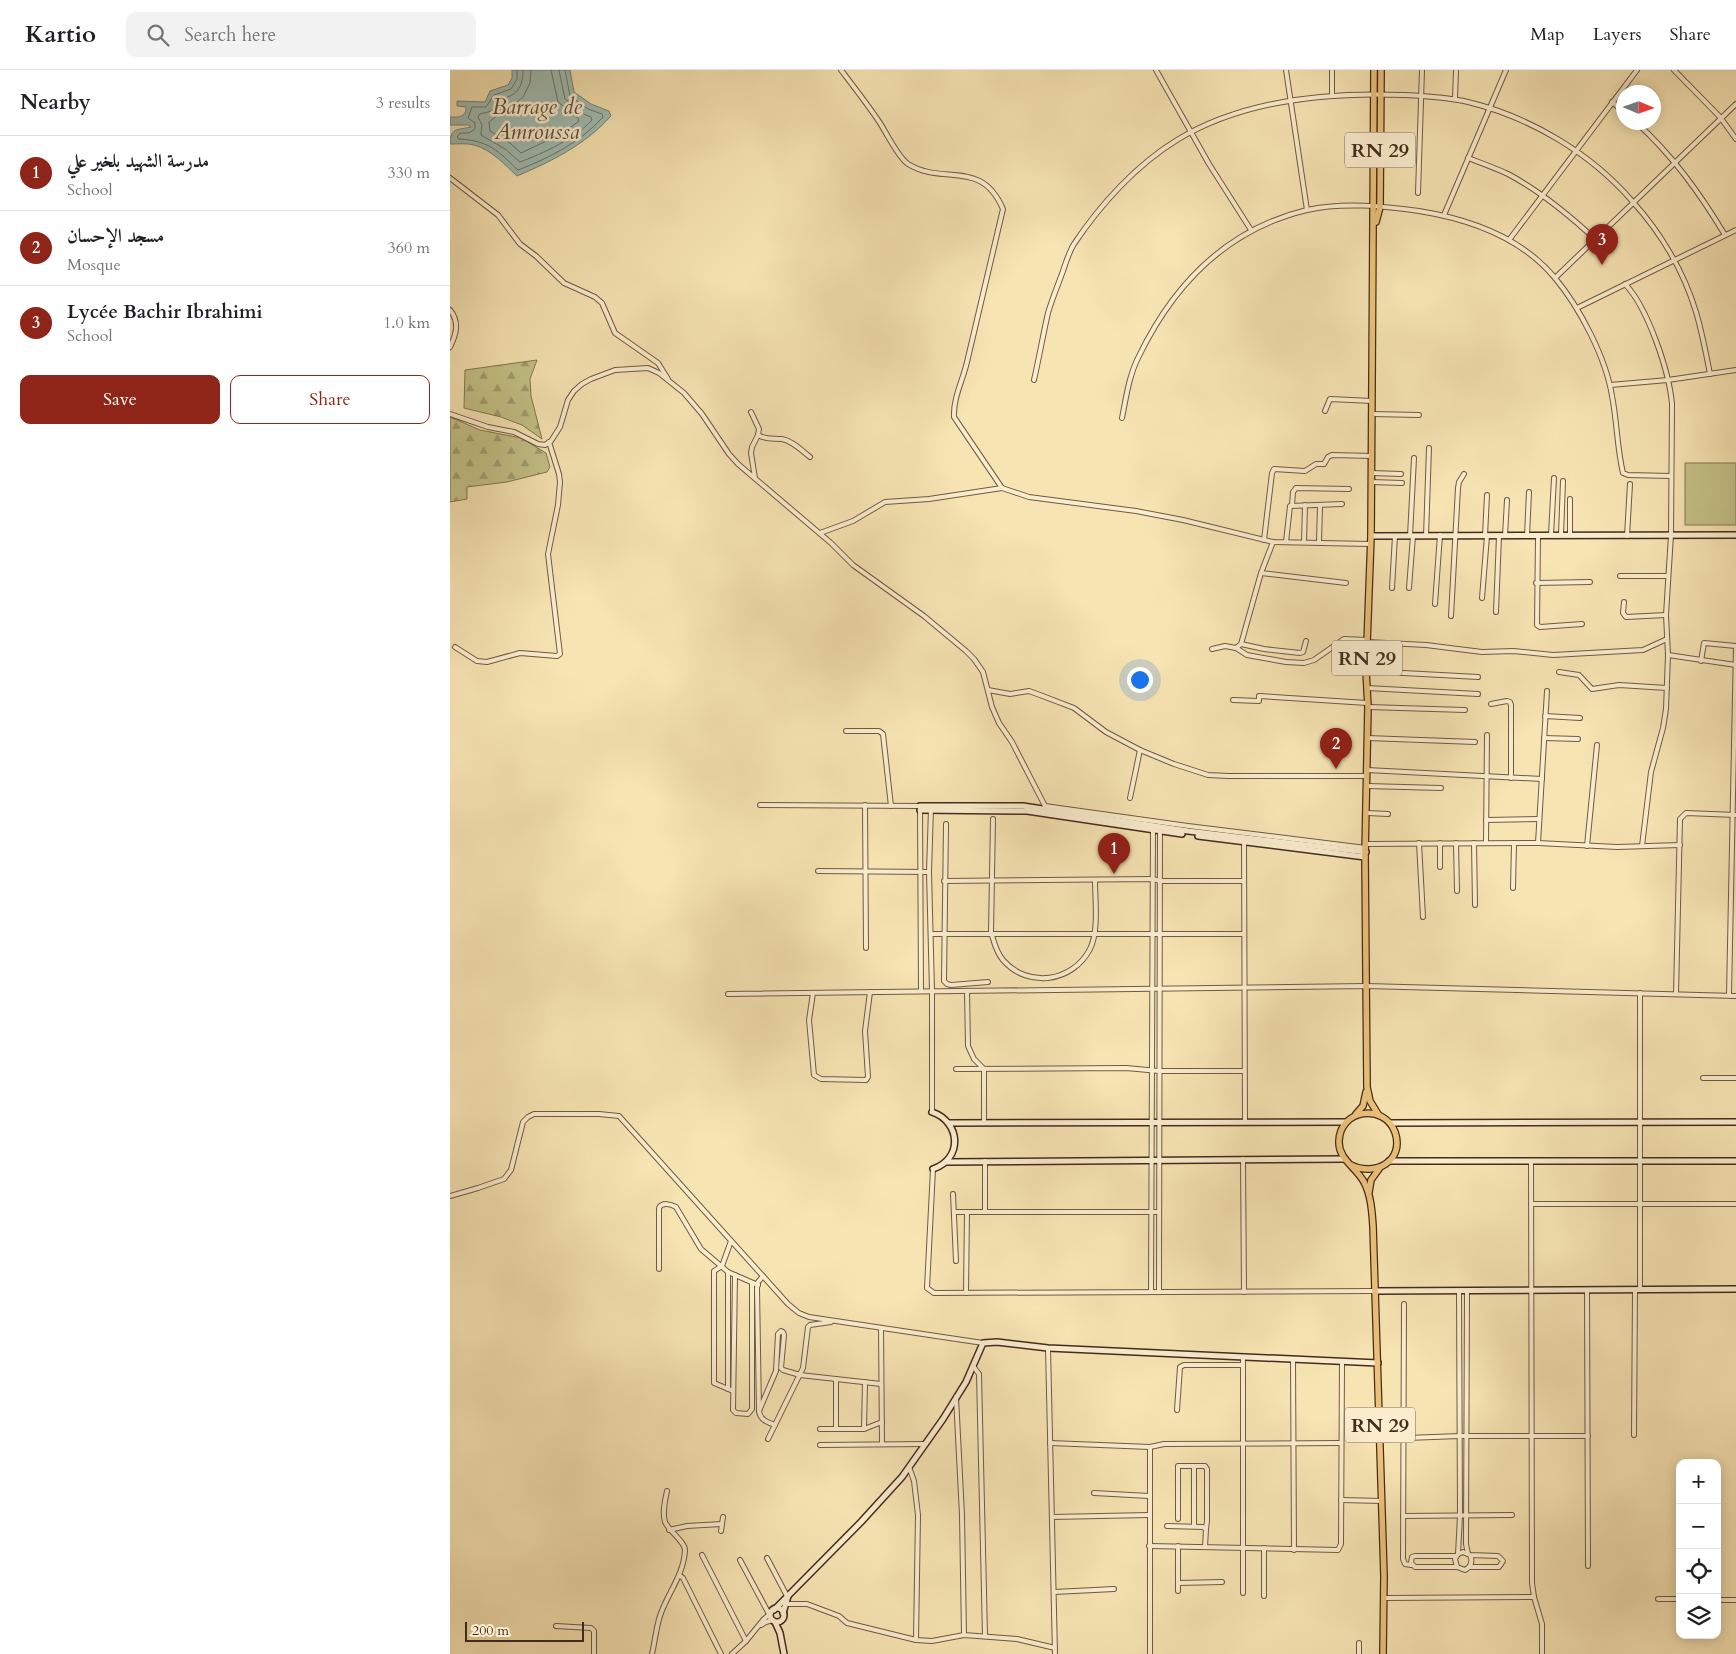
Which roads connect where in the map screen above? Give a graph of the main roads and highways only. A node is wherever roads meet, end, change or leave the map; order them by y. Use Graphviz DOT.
graph roads {
  1 [pos="1374,70"];
  2 [pos="1381,70"];
  3 [pos="1377,94"];
  4 [pos="1736,535"];
  5 [pos="1371,536"];
  6 [pos="920,808"];
  7 [pos="1366,850"];
  8 [pos="1367,1087"];
  9 [pos="932,1112"];
  10 [pos="1378,1114"];
  11 [pos="1355,1115"];
  12 [pos="1346,1122"];
  13 [pos="1736,1122"];
  14 [pos="949,1123"];
  15 [pos="1390,1123"];
  16 [pos="1345,1159"];
  17 [pos="1389,1160"];
  18 [pos="1736,1161"];
  19 [pos="946,1162"];
  20 [pos="1351,1165"];
  21 [pos="1382,1167"];
  22 [pos="933,1169"];
  23 [pos="1369,1197"];
  24 [pos="1736,1289"];
  25 [pos="1376,1291"];
  26 [pos="1378,1363"];
  27 [pos="788,1594"];
  28 [pos="771,1612"];
  29 [pos="783,1613"];
  30 [pos="782,1620"];
  31 [pos="774,1621"];
  32 [pos="780,1633"];
  33 [pos="784,1654"];
  34 [pos="1383,1654"];
  1 -- 3 [label="main road, RN 29"];
  2 -- 3 [label="main road, RN 29"];
  3 -- 5 [label="main road, RN 29"];
  4 -- 5 [label="main road"];
  5 -- 7 [label="main road, RN 29"];
  6 -- 7 [label="main road"];
  7 -- 8 [label="main road, RN 29"];
  8 -- 10 [label="main road, RN 29"];
  8 -- 11 [label="main road, RN 29"];
  9 -- 14 [label="main road"];
  10 -- 11 [label="main road"];
  10 -- 15 [label="main road, RN 29"];
  11 -- 12 [label="main road, RN 29"];
  12 -- 14 [label="main road"];
  12 -- 16 [label="main road"];
  13 -- 15 [label="main road"];
  14 -- 19 [label="main road"];
  15 -- 17 [label="main road, RN 29"];
  16 -- 19 [label="main road"];
  16 -- 20 [label="main road, RN 29"];
  17 -- 18 [label="main road"];
  17 -- 21 [label="main road, RN 29"];
  19 -- 22 [label="main road"];
  20 -- 21 [label="main road"];
  20 -- 23 [label="main road, RN 29"];
  21 -- 23 [label="main road, RN 29"];
  23 -- 25 [label="main road, RN 29"];
  24 -- 25 [label="main road"];
  25 -- 26 [label="main road, RN 29"];
  26 -- 27 [label="main road"];
  26 -- 34 [label="main road, RN 29"];
  27 -- 28 [label="main road"];
  27 -- 29 [label="main road"];
  28 -- 29 [label="main road"];
  28 -- 31 [label="main road"];
  29 -- 30 [label="main road"];
  30 -- 31 [label="main road"];
  30 -- 32 [label="main road"];
  31 -- 32 [label="main road"];
  32 -- 33 [label="main road"];
}
